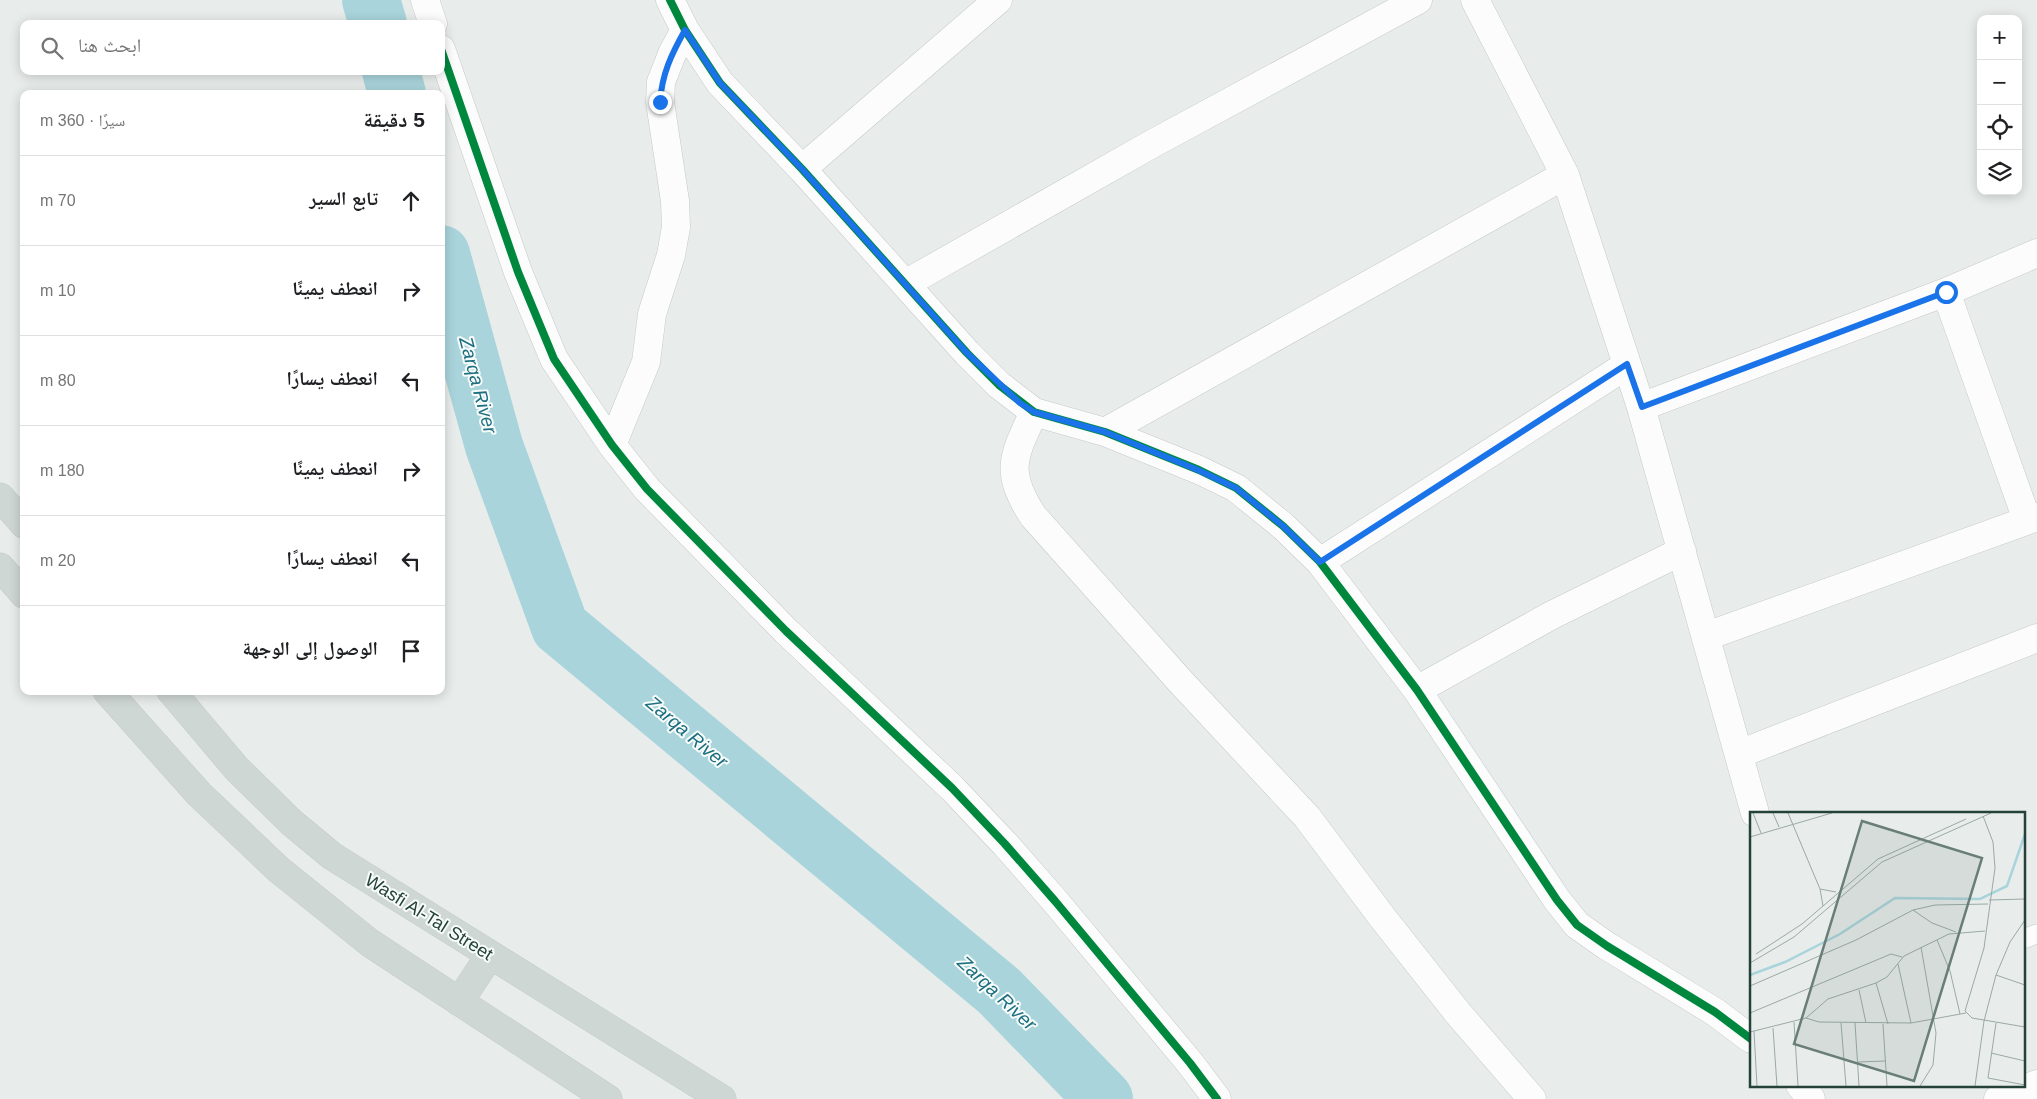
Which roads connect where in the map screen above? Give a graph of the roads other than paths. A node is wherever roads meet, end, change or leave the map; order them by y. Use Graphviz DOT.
graph roads {
  1 [pos="425,0"];
  2 [pos="670,0"];
  3 [pos="998,0"];
  4 [pos="1418,0"];
  5 [pos="1475,0"];
  6 [pos="432,20"];
  7 [pos="685,30"];
  8 [pos="445,61"];
  9 [pos="802,169"];
  10 [pos="1565,174"];
  11 [pos="2037,253"];
  12 [pos="905,284"];
  13 [pos="1946,292"];
  14 [pos="1627,364"];
  15 [pos="1642,407"];
  16 [pos="1034,412"];
  17 [pos="1105,432"];
  18 [pos="612,445"];
  19 [pos="0,497"];
  20 [pos="2032,518"];
  21 [pos="20,520"];
  22 [pos="1682,551"];
  23 [pos="1320,562"];
  24 [pos="0,567"];
  25 [pos="20,590"];
  26 [pos="1707,636"];
  27 [pos="2037,638"];
  28 [pos="1417,690"];
  29 [pos="112,695"];
  30 [pos="174,695"];
  31 [pos="1739,754"];
  32 [pos="1755,812"];
  33 [pos="2037,934"];
  34 [pos="2024,939"];
  35 [pos="490,955"];
  36 [pos="459,1002"];
  37 [pos="1750,1038"];
  38 [pos="2037,1084"];
  39 [pos="1801,1086"];
  40 [pos="608,1099"];
  41 [pos="722,1099"];
  42 [pos="1217,1099"];
  43 [pos="1532,1099"];
  44 [pos="1810,1099"];
  45 [pos="1998,1099"];
  1 -- 6 [label="street"];
  2 -- 7 [label="street"];
  3 -- 9 [label="street"];
  4 -- 12 [label="street"];
  5 -- 10 [label="street"];
  7 -- 9 [label="street"];
  7 -- 18 [label="street"];
  8 -- 18 [label="street"];
  9 -- 12 [label="street"];
  10 -- 14 [label="street"];
  10 -- 17 [label="street"];
  11 -- 13 [label="street"];
  12 -- 16 [label="street"];
  13 -- 15 [label="street"];
  13 -- 20 [label="street"];
  14 -- 15 [label="street"];
  14 -- 23 [label="street"];
  15 -- 22 [label="street"];
  16 -- 17 [label="street"];
  16 -- 43 [label="street"];
  17 -- 23 [label="street"];
  18 -- 42 [label="street"];
  19 -- 21 [label="main road"];
  20 -- 26 [label="street"];
  22 -- 26 [label="street"];
  22 -- 28 [label="street"];
  23 -- 28 [label="street"];
  24 -- 25 [label="main road"];
  26 -- 31 [label="street"];
  27 -- 31 [label="street"];
  28 -- 37 [label="street"];
  29 -- 36 [label="main road"];
  30 -- 35 [label="main road, Wasfi Al-Tal Street"];
  31 -- 32 [label="street"];
  33 -- 34 [label="lane"];
  35 -- 36 [label="main road"];
  35 -- 41 [label="main road, Wasfi Al-Tal Street"];
  36 -- 40 [label="main road"];
  38 -- 45 [label="street"];
  39 -- 44 [label="street"];
}
